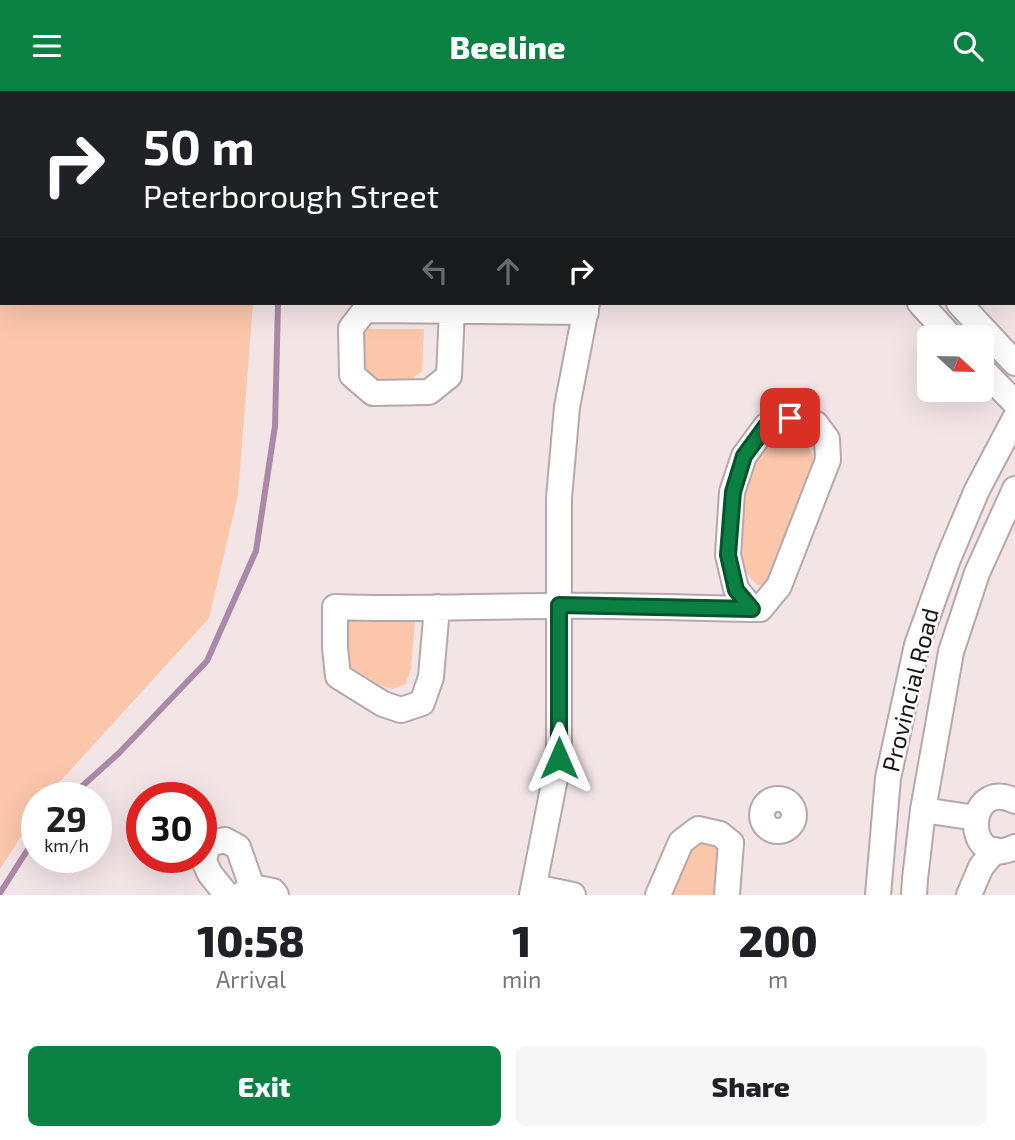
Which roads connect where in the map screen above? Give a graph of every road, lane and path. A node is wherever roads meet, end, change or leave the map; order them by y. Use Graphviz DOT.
graph roads {
  1 [pos="922,305"];
  2 [pos="961,305"];
  3 [pos="586,307"];
  4 [pos="452,310"];
  5 [pos="940,325"];
  6 [pos="1015,363"];
  7 [pos="994,381"];
  8 [pos="1015,403"];
  9 [pos="1015,418"];
  10 [pos="1015,489"];
  11 [pos="559,605"];
  12 [pos="436,607"];
  13 [pos="752,609"];
  14 [pos="1015,801"];
  15 [pos="923,810"];
  16 [pos="976,818"];
  17 [pos="764,822"];
  18 [pos="731,843"];
  19 [pos="1005,849"];
  20 [pos="246,891"];
  21 [pos="533,891"];
  22 [pos="227,895"];
  23 [pos="276,895"];
  24 [pos="573,895"];
  25 [pos="658,895"];
  26 [pos="727,895"];
  27 [pos="878,895"];
  28 [pos="914,895"];
  29 [pos="969,895"];
  1 -- 5 [label="street"];
  2 -- 6 [label="street"];
  3 -- 4 [label="street"];
  3 -- 11 [label="street"];
  4 -- 4 [label="street"];
  7 -- 8 [label="street"];
  9 -- 27 [label="street, Provincial Road"];
  10 -- 15 [label="street, Provincial Road"];
  11 -- 12 [label="street"];
  11 -- 13 [label="street"];
  11 -- 21 [label="street"];
  12 -- 12 [label="street"];
  13 -- 13 [label="street"];
  14 -- 16 [label="street"];
  15 -- 16 [label="street"];
  15 -- 28 [label="street, Provincial Road"];
  16 -- 19 [label="street"];
  17 -- 18 [label="street"];
  18 -- 25 [label="street"];
  18 -- 26 [label="street"];
  19 -- 29 [label="street"];
  20 -- 22 [label="street"];
  20 -- 23 [label="street"];
  21 -- 24 [label="street"];
}
